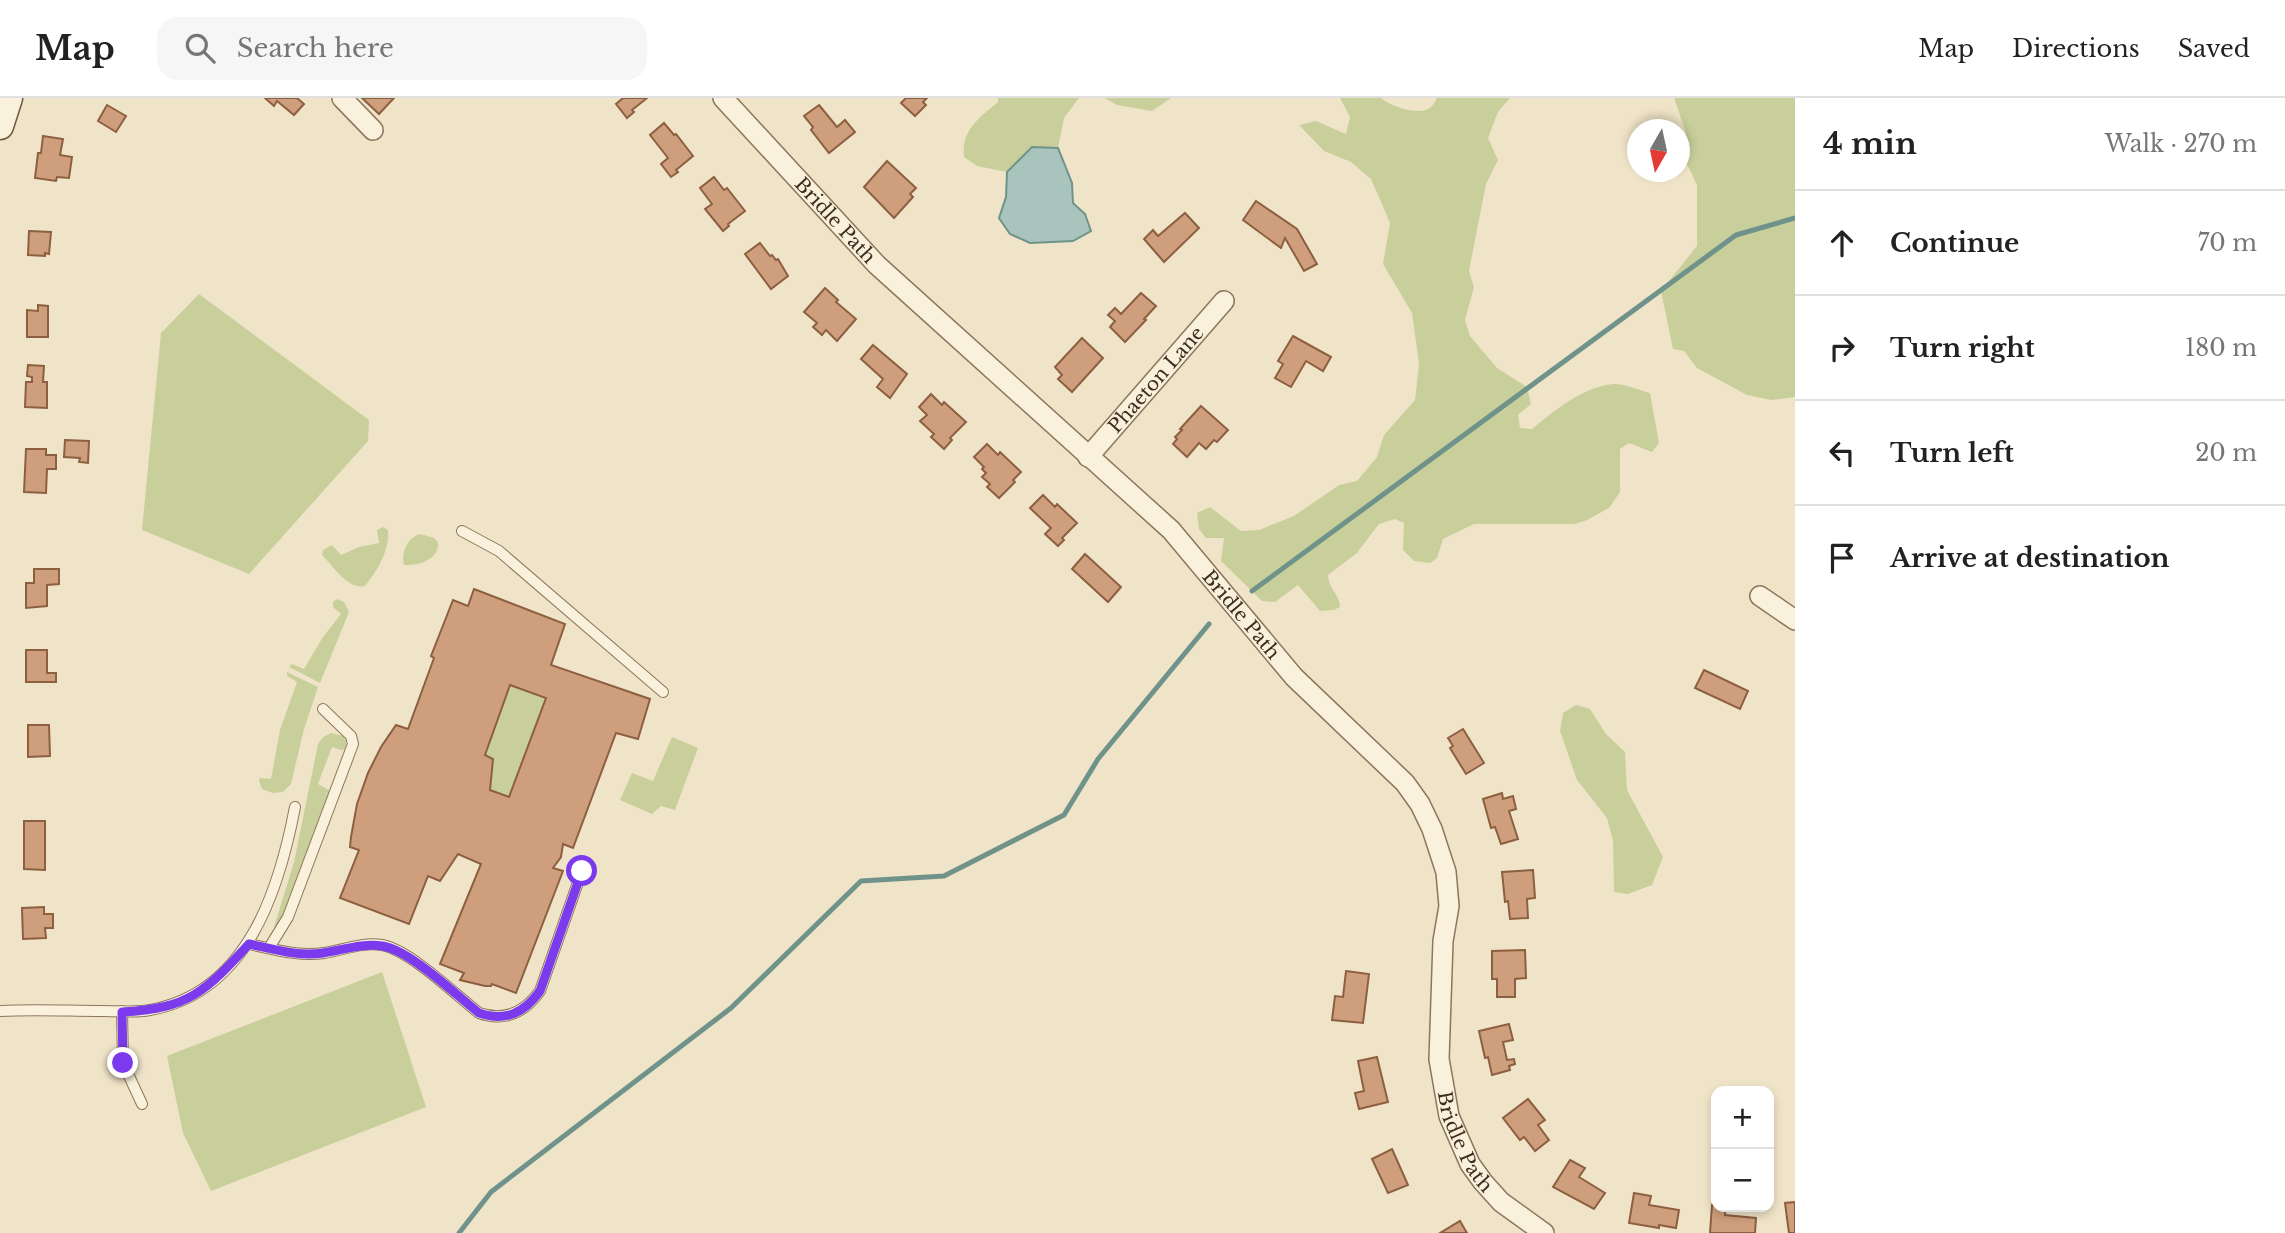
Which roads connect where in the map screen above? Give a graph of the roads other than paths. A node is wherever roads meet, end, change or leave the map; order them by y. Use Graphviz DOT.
graph roads {
  1 [pos="9,98"];
  2 [pos="342,98"];
  3 [pos="731,101"];
  4 [pos="0,127"];
  5 [pos="373,130"];
  6 [pos="1224,301"];
  7 [pos="1088,457"];
  8 [pos="462,531"];
  9 [pos="1760,596"];
  10 [pos="1795,620"];
  11 [pos="663,692"];
  12 [pos="323,709"];
  13 [pos="295,807"];
  14 [pos="582,871"];
  15 [pos="249,944"];
  16 [pos="269,948"];
  17 [pos="0,1011"];
  18 [pos="122,1012"];
  19 [pos="142,1104"];
  20 [pos="1544,1233"];
  1 -- 4 [label="main road"];
  2 -- 5 [label="street"];
  3 -- 7 [label="street, Bridle Path"];
  6 -- 7 [label="street, Phaeton Lane"];
  7 -- 20 [label="street, Bridle Path"];
  8 -- 11 [label="lane"];
  9 -- 10 [label="street"];
  12 -- 16 [label="lane"];
  13 -- 15 [label="lane"];
  14 -- 16 [label="lane"];
  15 -- 16 [label="lane"];
  15 -- 18 [label="lane"];
  17 -- 18 [label="lane"];
  18 -- 19 [label="lane"];
}
